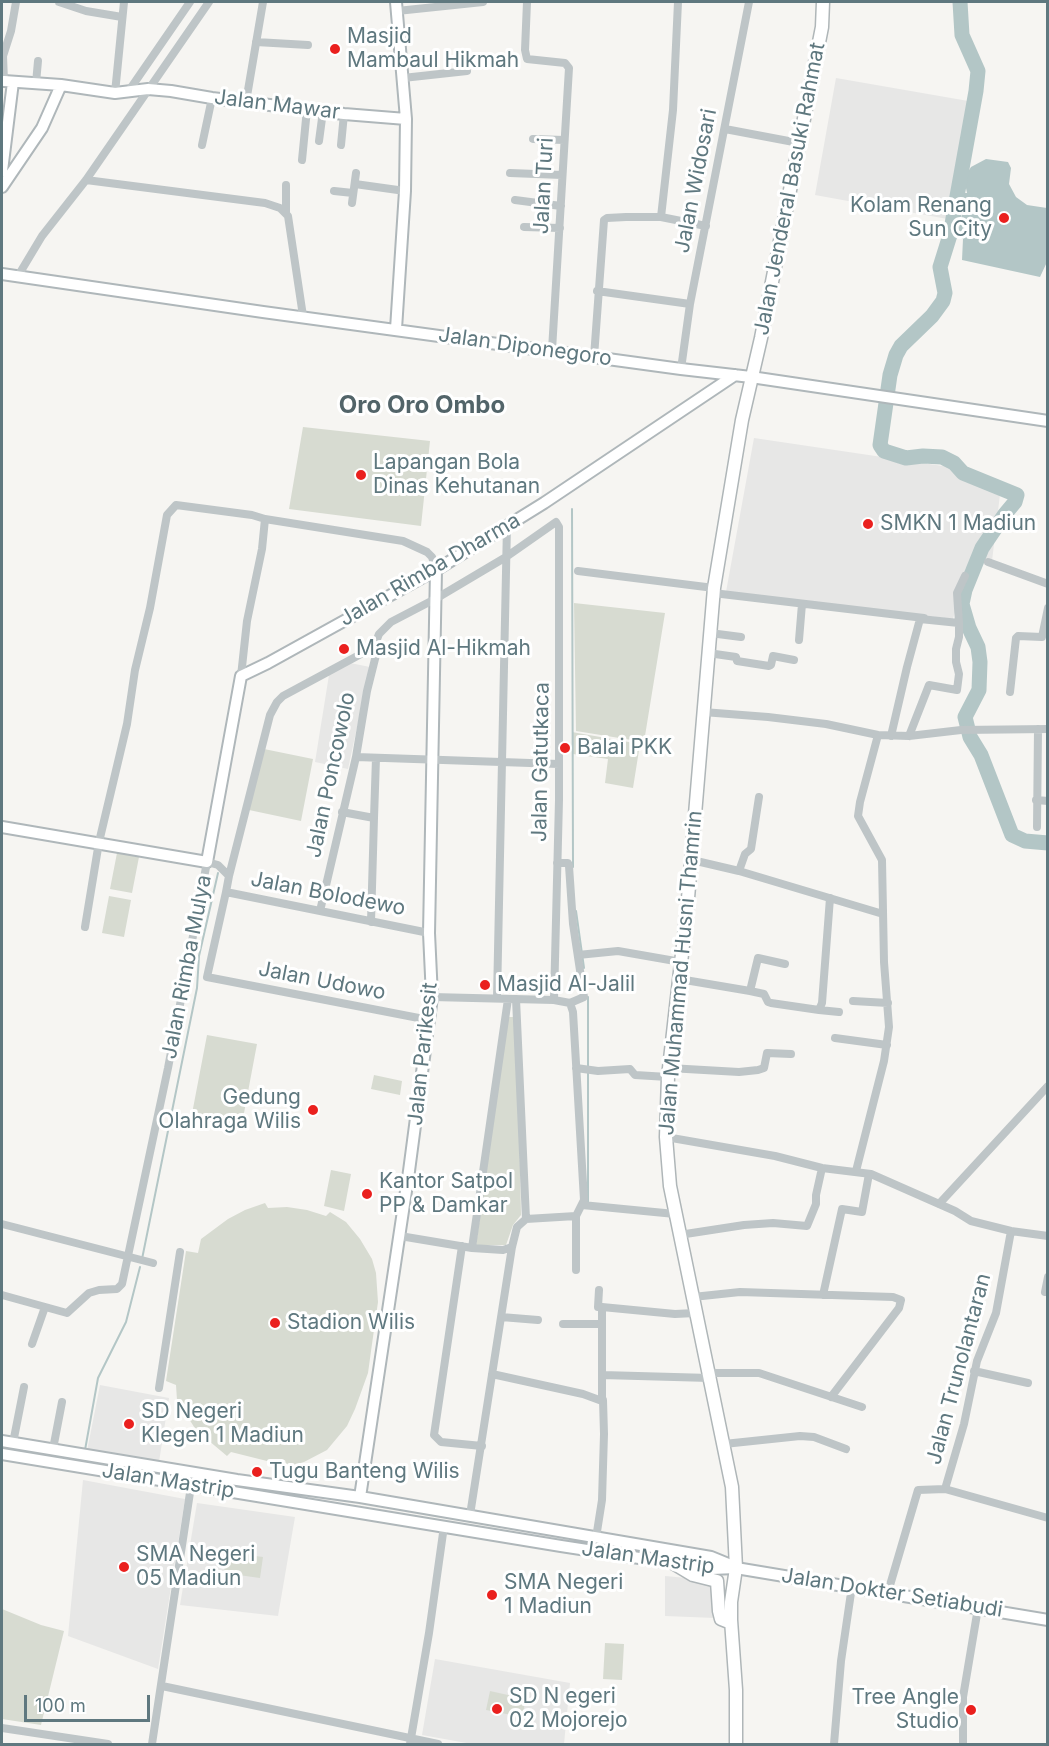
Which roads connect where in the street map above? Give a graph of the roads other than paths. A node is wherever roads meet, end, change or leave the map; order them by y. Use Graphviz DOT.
graph roads {
  1 [pos="16,2"];
  2 [pos="59,2"];
  3 [pos="124,2"];
  4 [pos="190,2"];
  5 [pos="209,2"];
  6 [pos="263,2"];
  7 [pos="483,2"];
  8 [pos="527,2"];
  9 [pos="678,2"];
  10 [pos="748,2"];
  11 [pos="823,2"];
  12 [pos="397,6"];
  13 [pos="122,17"];
  14 [pos="256,42"];
  15 [pos="308,45"];
  16 [pos="38,61"];
  17 [pos="401,61"];
  18 [pos="357,64"];
  19 [pos="467,71"];
  20 [pos="403,78"];
  21 [pos="9,81"];
  22 [pos="36,83"];
  23 [pos="61,85"];
  24 [pos="148,89"];
  25 [pos="128,92"];
  26 [pos="115,93"];
  27 [pos="212,98"];
  28 [pos="246,102"];
  29 [pos="307,109"];
  30 [pos="324,111"];
  31 [pos="344,114"];
  32 [pos="406,119"];
  33 [pos="725,129"];
  34 [pos="532,139"];
  35 [pos="564,140"];
  36 [pos="319,141"];
  37 [pos="799,143"];
  38 [pos="341,144"];
  39 [pos="202,145"];
  40 [pos="302,160"];
  41 [pos="2,171"];
  42 [pos="356,173"];
  43 [pos="510,173"];
  44 [pos="562,176"];
  45 [pos="86,180"];
  46 [pos="286,185"];
  47 [pos="2,187"];
  48 [pos="354,189"];
  49 [pos="334,191"];
  50 [pos="405,191"];
  51 [pos="515,200"];
  52 [pos="352,203"];
  53 [pos="561,206"];
  54 [pos="286,212"];
  55 [pos="661,218"];
  56 [pos="706,226"];
  57 [pos="524,227"];
  58 [pos="560,228"];
  59 [pos="2,274"];
  60 [pos="18,276"];
  61 [pos="597,291"];
  62 [pos="690,304"];
  63 [pos="303,316"];
  64 [pos="396,329"];
  65 [pos="552,350"];
  66 [pos="594,357"];
  67 [pos="681,369"];
  68 [pos="735,375"];
  69 [pos="751,376"];
  70 [pos="1047,421"];
  71 [pos="265,519"];
  72 [pos="507,525"];
  73 [pos="506,557"];
  74 [pos="988,562"];
  75 [pos="436,570"];
  76 [pos="578,571"];
  77 [pos="965,576"];
  78 [pos="1047,584"];
  79 [pos="713,591"];
  80 [pos="436,598"];
  81 [pos="802,603"];
  82 [pos="1047,608"];
  83 [pos="924,618"];
  84 [pos="959,623"];
  85 [pos="710,633"];
  86 [pos="741,637"];
  87 [pos="799,640"];
  88 [pos="374,647"];
  89 [pos="708,653"];
  90 [pos="794,660"];
  91 [pos="241,676"];
  92 [pos="1010,692"];
  93 [pos="703,712"];
  94 [pos="1043,729"];
  95 [pos="878,735"];
  96 [pos="891,736"];
  97 [pos="909,736"];
  98 [pos="356,757"];
  99 [pos="376,758"];
  100 [pos="432,760"];
  101 [pos="503,762"];
  102 [pos="559,764"];
  103 [pos="759,797"];
  104 [pos="1036,800"];
  105 [pos="1047,801"];
  106 [pos="342,812"];
  107 [pos="374,818"];
  108 [pos="2,826"];
  109 [pos="1037,827"];
  110 [pos="99,842"];
  111 [pos="692,860"];
  112 [pos="207,862"];
  113 [pos="557,863"];
  114 [pos="739,871"];
  115 [pos="229,876"];
  116 [pos="226,892"];
  117 [pos="830,898"];
  118 [pos="320,911"];
  119 [pos="883,914"];
  120 [pos="371,922"];
  121 [pos="85,927"];
  122 [pos="429,933"];
  123 [pos="581,955"];
  124 [pos="681,962"];
  125 [pos="785,964"];
  126 [pos="679,978"];
  127 [pos="750,991"];
  128 [pos="432,997"];
  129 [pos="497,998"];
  130 [pos="512,999"];
  131 [pos="554,1000"];
  132 [pos="853,1001"];
  133 [pos="888,1003"];
  134 [pos="571,1008"];
  135 [pos="819,1010"];
  136 [pos="840,1012"];
  137 [pos="429,1020"];
  138 [pos="836,1038"];
  139 [pos="887,1046"];
  140 [pos="791,1054"];
  141 [pos="576,1068"];
  142 [pos="669,1072"];
  143 [pos="1047,1086"];
  144 [pos="666,1137"];
  145 [pos="822,1168"];
  146 [pos="856,1171"];
  147 [pos="868,1174"];
  148 [pos="939,1204"];
  149 [pos="582,1205"];
  150 [pos="675,1214"];
  151 [pos="576,1216"];
  152 [pos="526,1219"];
  153 [pos="2,1226"];
  154 [pos="1011,1231"];
  155 [pos="679,1235"];
  156 [pos="400,1236"];
  157 [pos="1047,1236"];
  158 [pos="462,1246"];
  159 [pos="512,1247"];
  160 [pos="472,1248"];
  161 [pos="180,1252"];
  162 [pos="129,1257"];
  163 [pos="152,1263"];
  164 [pos="576,1270"];
  165 [pos="1047,1277"];
  166 [pos="599,1290"];
  167 [pos="1045,1292"];
  168 [pos="2,1295"];
  169 [pos="824,1295"];
  170 [pos="693,1297"];
  171 [pos="45,1307"];
  172 [pos="602,1307"];
  173 [pos="695,1313"];
  174 [pos="501,1317"];
  175 [pos="538,1320"];
  176 [pos="563,1324"];
  177 [pos="602,1324"];
  178 [pos="32,1344"];
  179 [pos="974,1371"];
  180 [pos="492,1374"];
  181 [pos="602,1375"];
  182 [pos="710,1376"];
  183 [pos="1028,1383"];
  184 [pos="24,1387"];
  185 [pos="159,1388"];
  186 [pos="831,1397"];
  187 [pos="603,1400"];
  188 [pos="62,1402"];
  189 [pos="862,1407"];
  190 [pos="7,1442"];
  191 [pos="724,1444"];
  192 [pos="482,1446"];
  193 [pos="53,1449"];
  194 [pos="846,1449"];
  195 [pos="2,1454"];
  196 [pos="191,1486"];
  197 [pos="945,1489"];
  198 [pos="360,1497"];
  199 [pos="470,1515"];
  200 [pos="1047,1518"];
  201 [pos="444,1526"];
  202 [pos="566,1532"];
  203 [pos="596,1538"];
  204 [pos="561,1546"];
  205 [pos="673,1563"];
  206 [pos="736,1568"];
  207 [pos="852,1586"];
  208 [pos="888,1592"];
  209 [pos="978,1608"];
  210 [pos="1047,1620"];
  211 [pos="731,1623"];
  212 [pos="162,1686"];
  213 [pos="2,1728"];
  214 [pos="51,1740"];
  215 [pos="410,1742"];
  216 [pos="108,1744"];
  217 [pos="152,1744"];
  218 [pos="438,1744"];
  219 [pos="736,1744"];
  220 [pos="834,1744"];
  221 [pos="963,1744"];
  1 -- 21 [label="street"];
  2 -- 13 [label="street"];
  3 -- 13 [label="street"];
  4 -- 25 [label="street"];
  5 -- 24 [label="street"];
  6 -- 14 [label="street"];
  7 -- 12 [label="street"];
  8 -- 35 [label="street, Jalan Turi"];
  9 -- 55 [label="street"];
  10 -- 33 [label="street, Jalan Widosari"];
  11 -- 37 [label="highway, Jalan Jenderal Basuki Rahmat"];
  12 -- 17 [label="main road"];
  13 -- 26 [label="street"];
  14 -- 15 [label="street"];
  14 -- 28 [label="street"];
  16 -- 22 [label="street"];
  17 -- 18 [label="street"];
  17 -- 20 [label="main road"];
  19 -- 20 [label="street"];
  20 -- 32 [label="main road"];
  21 -- 22 [label="main road, Jalan Mawar"];
  21 -- 41 [label="main road"];
  22 -- 23 [label="main road, Jalan Mawar"];
  23 -- 26 [label="main road, Jalan Mawar"];
  23 -- 47 [label="main road"];
  24 -- 25 [label="main road, Jalan Mawar"];
  24 -- 27 [label="main road, Jalan Mawar"];
  24 -- 45 [label="street"];
  25 -- 26 [label="main road, Jalan Mawar"];
  27 -- 28 [label="main road, Jalan Mawar"];
  27 -- 39 [label="street"];
  28 -- 29 [label="main road, Jalan Mawar"];
  29 -- 30 [label="main road, Jalan Mawar"];
  29 -- 40 [label="street"];
  30 -- 31 [label="main road, Jalan Mawar"];
  30 -- 36 [label="street"];
  31 -- 32 [label="main road, Jalan Mawar"];
  31 -- 38 [label="street"];
  32 -- 50 [label="main road"];
  33 -- 37 [label="street"];
  33 -- 56 [label="street, Jalan Widosari"];
  34 -- 35 [label="street"];
  35 -- 44 [label="street, Jalan Turi"];
  37 -- 69 [label="highway, Jalan Jenderal Basuki Rahmat"];
  42 -- 48 [label="street"];
  43 -- 44 [label="street"];
  44 -- 53 [label="street, Jalan Turi"];
  45 -- 54 [label="street"];
  45 -- 60 [label="street"];
  46 -- 54 [label="street"];
  48 -- 49 [label="street"];
  48 -- 50 [label="street"];
  48 -- 52 [label="street"];
  50 -- 64 [label="main road"];
  51 -- 53 [label="street"];
  53 -- 58 [label="street, Jalan Turi"];
  54 -- 63 [label="street"];
  55 -- 56 [label="street"];
  55 -- 61 [label="street"];
  56 -- 62 [label="street, Jalan Widosari"];
  57 -- 58 [label="street"];
  58 -- 65 [label="street, Jalan Turi"];
  59 -- 60 [label="main road, Jalan Diponegoro"];
  60 -- 63 [label="main road, Jalan Diponegoro"];
  61 -- 62 [label="street"];
  61 -- 66 [label="street"];
  62 -- 67 [label="street, Jalan Widosari"];
  63 -- 64 [label="main road, Jalan Diponegoro"];
  64 -- 65 [label="main road, Jalan Diponegoro"];
  65 -- 66 [label="main road, Jalan Diponegoro"];
  66 -- 67 [label="main road, Jalan Diponegoro"];
  67 -- 68 [label="main road, Jalan Diponegoro"];
  68 -- 69 [label="main road, Jalan Diponegoro"];
  68 -- 72 [label="main road, Jalan Rimba Dharma"];
  69 -- 70 [label="main road, Jalan Diponegoro"];
  69 -- 79 [label="highway, Jalan Muhammad Husni Thamrin"];
  71 -- 75 [label="street"];
  71 -- 91 [label="street"];
  71 -- 110 [label="street"];
  72 -- 73 [label="street"];
  72 -- 75 [label="main road, Jalan Rimba Dharma"];
  73 -- 80 [label="street"];
  73 -- 101 [label="street"];
  73 -- 102 [label="street, Jalan Gatutkaca"];
  74 -- 78 [label="street"];
  75 -- 80 [label="main road, Jalan Parikesit"];
  75 -- 91 [label="main road, Jalan Rimba Dharma"];
  76 -- 79 [label="street"];
  77 -- 84 [label="street"];
  79 -- 81 [label="street"];
  79 -- 85 [label="highway, Jalan Muhammad Husni Thamrin"];
  80 -- 88 [label="street"];
  80 -- 100 [label="main road, Jalan Parikesit"];
  81 -- 83 [label="street"];
  81 -- 87 [label="street"];
  82 -- 92 [label="street"];
  83 -- 84 [label="street"];
  83 -- 96 [label="street"];
  84 -- 97 [label="street"];
  85 -- 86 [label="street"];
  85 -- 89 [label="highway, Jalan Muhammad Husni Thamrin"];
  88 -- 98 [label="street, Jalan Poncowolo"];
  88 -- 115 [label="street"];
  89 -- 90 [label="street"];
  89 -- 93 [label="highway, Jalan Muhammad Husni Thamrin"];
  91 -- 112 [label="main road, Jalan Rimba Mulya"];
  93 -- 95 [label="street"];
  93 -- 111 [label="highway, Jalan Muhammad Husni Thamrin"];
  94 -- 97 [label="street"];
  94 -- 104 [label="street"];
  95 -- 96 [label="street"];
  95 -- 119 [label="street"];
  96 -- 97 [label="street"];
  98 -- 99 [label="street"];
  98 -- 106 [label="street, Jalan Poncowolo"];
  99 -- 100 [label="street"];
  99 -- 107 [label="street"];
  100 -- 101 [label="street"];
  100 -- 122 [label="main road, Jalan Parikesit"];
  101 -- 102 [label="street"];
  101 -- 129 [label="street"];
  102 -- 113 [label="street, Jalan Gatutkaca"];
  103 -- 114 [label="street"];
  104 -- 105 [label="street"];
  104 -- 109 [label="street"];
  106 -- 107 [label="street"];
  106 -- 118 [label="street, Jalan Poncowolo"];
  107 -- 120 [label="street"];
  108 -- 110 [label="main road"];
  110 -- 112 [label="main road"];
  110 -- 121 [label="street"];
  111 -- 114 [label="street"];
  111 -- 124 [label="highway, Jalan Muhammad Husni Thamrin"];
  112 -- 115 [label="street, Jalan Bolodewo"];
  112 -- 162 [label="street, Jalan Rimba Mulya"];
  113 -- 123 [label="street"];
  113 -- 131 [label="street, Jalan Gatutkaca"];
  114 -- 117 [label="street"];
  115 -- 116 [label="street, Jalan Bolodewo"];
  116 -- 118 [label="street, Jalan Bolodewo"];
  116 -- 137 [label="street, Jalan Udowo"];
  117 -- 119 [label="street"];
  117 -- 135 [label="street"];
  118 -- 120 [label="street, Jalan Bolodewo"];
  119 -- 133 [label="street"];
  120 -- 122 [label="street, Jalan Bolodewo"];
  122 -- 128 [label="main road, Jalan Parikesit"];
  123 -- 124 [label="street"];
  123 -- 134 [label="street"];
  124 -- 126 [label="highway, Jalan Muhammad Husni Thamrin"];
  125 -- 127 [label="street"];
  126 -- 127 [label="street"];
  126 -- 142 [label="highway, Jalan Muhammad Husni Thamrin"];
  127 -- 135 [label="street"];
  128 -- 129 [label="street"];
  128 -- 137 [label="main road, Jalan Parikesit"];
  129 -- 130 [label="street"];
  130 -- 131 [label="street"];
  130 -- 152 [label="street"];
  130 -- 160 [label="street"];
  131 -- 134 [label="street"];
  132 -- 133 [label="street"];
  133 -- 139 [label="street"];
  134 -- 141 [label="street"];
  135 -- 136 [label="street"];
  137 -- 156 [label="main road, Jalan Parikesit"];
  138 -- 139 [label="street"];
  139 -- 146 [label="street"];
  140 -- 142 [label="street"];
  141 -- 142 [label="street"];
  141 -- 149 [label="street"];
  142 -- 144 [label="highway, Jalan Muhammad Husni Thamrin"];
  143 -- 148 [label="street"];
  144 -- 145 [label="street"];
  144 -- 150 [label="highway, Jalan Muhammad Husni Thamrin"];
  145 -- 146 [label="street"];
  145 -- 155 [label="street"];
  146 -- 147 [label="street"];
  147 -- 148 [label="street"];
  147 -- 169 [label="street"];
  148 -- 154 [label="street"];
  149 -- 150 [label="street"];
  149 -- 151 [label="street"];
  150 -- 155 [label="highway, Jalan Muhammad Husni Thamrin"];
  151 -- 152 [label="street"];
  151 -- 164 [label="street"];
  152 -- 159 [label="street"];
  153 -- 162 [label="street"];
  154 -- 157 [label="street"];
  154 -- 179 [label="street, Jalan Trunolantaran"];
  155 -- 170 [label="highway, Jalan Muhammad Husni Thamrin"];
  156 -- 158 [label="street"];
  156 -- 198 [label="main road, Jalan Parikesit"];
  158 -- 160 [label="street"];
  158 -- 192 [label="street"];
  159 -- 160 [label="street"];
  159 -- 174 [label="street"];
  161 -- 185 [label="street"];
  162 -- 163 [label="street"];
  162 -- 171 [label="street, Jalan Rimba Mulya"];
  165 -- 167 [label="street"];
  166 -- 172 [label="street"];
  168 -- 171 [label="street"];
  169 -- 170 [label="street"];
  169 -- 186 [label="street"];
  170 -- 173 [label="highway, Jalan Muhammad Husni Thamrin"];
  171 -- 178 [label="street"];
  172 -- 173 [label="street"];
  172 -- 177 [label="street"];
  173 -- 182 [label="highway, Jalan Muhammad Husni Thamrin"];
  174 -- 175 [label="street"];
  174 -- 180 [label="street"];
  176 -- 177 [label="street"];
  177 -- 181 [label="street"];
  179 -- 183 [label="street"];
  179 -- 197 [label="street, Jalan Trunolantaran"];
  180 -- 187 [label="street"];
  180 -- 192 [label="street"];
  181 -- 182 [label="street"];
  181 -- 187 [label="street"];
  182 -- 186 [label="street"];
  182 -- 191 [label="highway, Jalan Muhammad Husni Thamrin"];
  184 -- 190 [label="street"];
  186 -- 189 [label="street"];
  187 -- 203 [label="street"];
  188 -- 193 [label="street"];
  190 -- 193 [label="main road, Jalan Mastrip"];
  191 -- 194 [label="street"];
  191 -- 206 [label="highway, Jalan Muhammad Husni Thamrin"];
  192 -- 199 [label="street"];
  193 -- 198 [label="main road, Jalan Mastrip"];
  195 -- 196 [label="main road, Jalan Mastrip"];
  196 -- 201 [label="main road, Jalan Mastrip"];
  196 -- 212 [label="street"];
  197 -- 200 [label="street"];
  197 -- 208 [label="street, Jalan Trunolantaran"];
  198 -- 199 [label="main road, Jalan Mastrip"];
  199 -- 202 [label="main road, Jalan Mastrip"];
  201 -- 204 [label="main road, Jalan Mastrip"];
  201 -- 215 [label="street"];
  202 -- 203 [label="main road, Jalan Mastrip"];
  202 -- 204 [label="main road"];
  203 -- 206 [label="main road, Jalan Mastrip"];
  204 -- 205 [label="main road, Jalan Mastrip"];
  205 -- 206 [label="main road, Jalan Mastrip"];
  205 -- 211 [label="highway"];
  206 -- 207 [label="main road, Jalan Dokter Setiabudi"];
  206 -- 211 [label="highway, Jalan Muhammad Husni Thamrin"];
  207 -- 208 [label="main road, Jalan Dokter Setiabudi"];
  207 -- 220 [label="street"];
  208 -- 209 [label="main road, Jalan Dokter Setiabudi"];
  209 -- 210 [label="main road, Jalan Dokter Setiabudi"];
  209 -- 221 [label="street"];
  211 -- 219 [label="highway, Jalan Muhammad Husni Thamrin"];
  212 -- 215 [label="street"];
  212 -- 217 [label="street"];
  213 -- 214 [label="street"];
  214 -- 216 [label="street"];
  215 -- 218 [label="street"];
}
